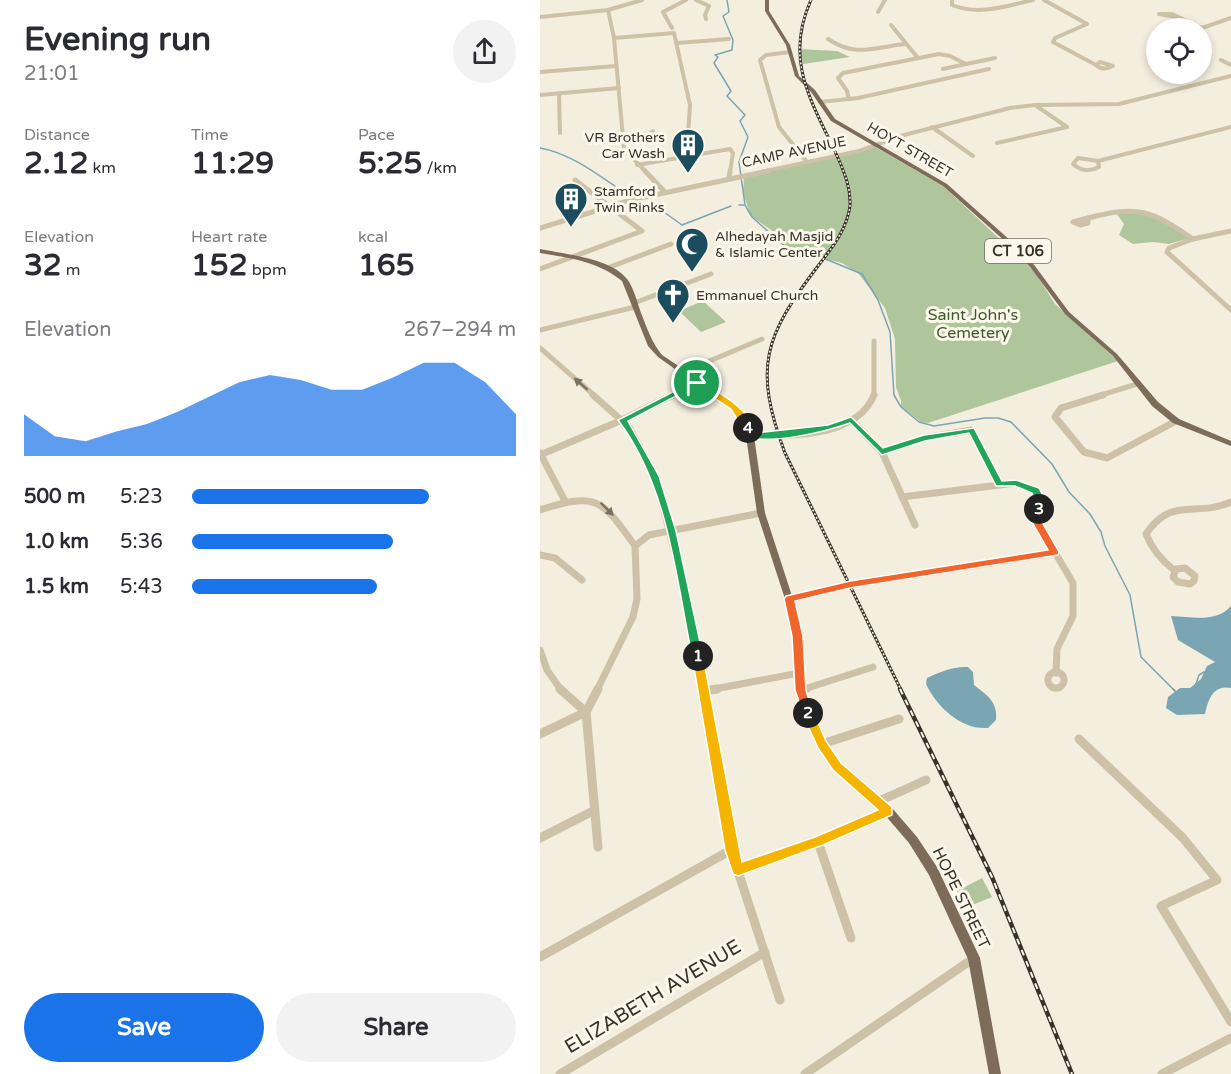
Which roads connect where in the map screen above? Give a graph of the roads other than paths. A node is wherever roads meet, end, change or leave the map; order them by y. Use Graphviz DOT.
graph roads {
  1 [pos="642,0"];
  2 [pos="686,0"];
  3 [pos="696,0"];
  4 [pos="767,0"];
  5 [pos="885,0"];
  6 [pos="951,0"];
  7 [pos="1033,0"];
  8 [pos="1044,0"];
  9 [pos="608,10"];
  10 [pos="878,12"];
  11 [pos="540,16"];
  12 [pos="1178,17"];
  13 [pos="1231,18"];
  14 [pos="706,19"];
  15 [pos="891,25"];
  16 [pos="672,28"];
  17 [pos="614,38"];
  18 [pos="729,39"];
  19 [pos="828,39"];
  20 [pos="677,43"];
  21 [pos="905,44"];
  22 [pos="909,50"];
  23 [pos="790,52"];
  24 [pos="931,54"];
  25 [pos="918,58"];
  26 [pos="995,58"];
  27 [pos="1221,60"];
  28 [pos="966,64"];
  29 [pos="1096,64"];
  30 [pos="1231,65"];
  31 [pos="616,66"];
  32 [pos="943,69"];
  33 [pos="989,69"];
  34 [pos="540,72"];
  35 [pos="1231,76"];
  36 [pos="619,88"];
  37 [pos="559,94"];
  38 [pos="540,95"];
  39 [pos="849,99"];
  40 [pos="820,102"];
  41 [pos="1035,105"];
  42 [pos="932,127"];
  43 [pos="1231,127"];
  44 [pos="653,131"];
  45 [pos="560,133"];
  46 [pos="624,137"];
  47 [pos="997,143"];
  48 [pos="875,145"];
  49 [pos="698,154"];
  50 [pos="973,156"];
  51 [pos="1098,161"];
  52 [pos="807,162"];
  53 [pos="637,165"];
  54 [pos="729,178"];
  55 [pos="575,180"];
  56 [pos="665,192"];
  57 [pos="609,206"];
  58 [pos="1088,218"];
  59 [pos="540,228"];
  60 [pos="1231,231"];
  61 [pos="1193,238"];
  62 [pos="671,244"];
  63 [pos="540,251"];
  64 [pos="570,257"];
  65 [pos="610,267"];
  66 [pos="540,269"];
  67 [pos="711,274"];
  68 [pos="635,305"];
  69 [pos="1231,310"];
  70 [pos="540,330"];
  71 [pos="762,339"];
  72 [pos="874,341"];
  73 [pos="540,348"];
  74 [pos="681,373"];
  75 [pos="697,383"];
  76 [pos="1137,384"];
  77 [pos="622,420"];
  78 [pos="851,420"];
  79 [pos="1176,421"];
  80 [pos="971,430"];
  81 [pos="750,436"];
  82 [pos="1231,444"];
  83 [pos="882,452"];
  84 [pos="540,454"];
  85 [pos="999,484"];
  86 [pos="902,497"];
  87 [pos="565,501"];
  88 [pos="1231,502"];
  89 [pos="540,510"];
  90 [pos="761,513"];
  91 [pos="915,525"];
  92 [pos="671,531"];
  93 [pos="635,546"];
  94 [pos="1054,552"];
  95 [pos="540,555"];
  96 [pos="1174,570"];
  97 [pos="582,580"];
  98 [pos="789,599"];
  99 [pos="540,650"];
  100 [pos="873,667"];
  101 [pos="1056,673"];
  102 [pos="799,674"];
  103 [pos="801,690"];
  104 [pos="704,691"];
  105 [pos="586,712"];
  106 [pos="899,719"];
  107 [pos="540,734"];
  108 [pos="1079,739"];
  109 [pos="822,744"];
  110 [pos="926,780"];
  111 [pos="877,802"];
  112 [pos="593,811"];
  113 [pos="888,811"];
  114 [pos="540,838"];
  115 [pos="818,842"];
  116 [pos="598,847"];
  117 [pos="731,850"];
  118 [pos="738,870"];
  119 [pos="851,938"];
  120 [pos="765,952"];
  121 [pos="540,957"];
  122 [pos="974,958"];
  123 [pos="780,1000"];
  124 [pos="1231,1022"];
  125 [pos="1231,1038"];
  126 [pos="575,1070"];
  127 [pos="560,1074"];
  128 [pos="805,1074"];
  129 [pos="995,1074"];
  130 [pos="1162,1074"];
  1 -- 9 [label="street"];
  2 -- 16 [label="street"];
  3 -- 14 [label="street"];
  4 -- 23 [label="main road, HOYT STREET / CT 106"];
  5 -- 10 [label="street"];
  6 -- 7 [label="street"];
  8 -- 29 [label="street"];
  9 -- 11 [label="street"];
  9 -- 17 [label="street"];
  12 -- 13 [label="street"];
  15 -- 21 [label="street"];
  17 -- 20 [label="street"];
  17 -- 31 [label="street"];
  18 -- 20 [label="street"];
  19 -- 21 [label="street"];
  20 -- 49 [label="street"];
  21 -- 22 [label="street"];
  22 -- 24 [label="street"];
  22 -- 25 [label="street"];
  23 -- 40 [label="main road, HOYT STREET / CT 106"];
  23 -- 52 [label="street"];
  24 -- 25 [label="street"];
  24 -- 28 [label="street"];
  25 -- 39 [label="street"];
  26 -- 28 [label="street"];
  27 -- 30 [label="street"];
  28 -- 32 [label="street"];
  31 -- 34 [label="street"];
  31 -- 36 [label="street"];
  33 -- 39 [label="street"];
  35 -- 41 [label="street, CAMP AVENUE"];
  36 -- 37 [label="street"];
  36 -- 46 [label="street"];
  37 -- 38 [label="street"];
  37 -- 45 [label="street"];
  39 -- 40 [label="street"];
  40 -- 48 [label="main road, HOYT STREET / CT 106"];
  41 -- 42 [label="street, CAMP AVENUE"];
  41 -- 47 [label="street"];
  42 -- 48 [label="street, CAMP AVENUE"];
  42 -- 50 [label="street"];
  43 -- 51 [label="street"];
  44 -- 46 [label="street"];
  46 -- 53 [label="street"];
  48 -- 52 [label="street, CAMP AVENUE"];
  48 -- 76 [label="main road, HOYT STREET / CT 106"];
  49 -- 53 [label="street"];
  49 -- 54 [label="street"];
  51 -- 51 [label="street"];
  52 -- 54 [label="street, CAMP AVENUE"];
  53 -- 56 [label="street"];
  54 -- 56 [label="street, CAMP AVENUE"];
  55 -- 57 [label="street"];
  56 -- 57 [label="street, CAMP AVENUE"];
  57 -- 59 [label="street, CAMP AVENUE"];
  57 -- 64 [label="street"];
  58 -- 61 [label="street"];
  60 -- 61 [label="street"];
  61 -- 69 [label="street"];
  62 -- 65 [label="street"];
  63 -- 64 [label="main road"];
  64 -- 65 [label="main road"];
  64 -- 66 [label="street"];
  65 -- 68 [label="main road, HOPE STREET"];
  67 -- 68 [label="street"];
  68 -- 70 [label="street"];
  68 -- 74 [label="main road, HOPE STREET"];
  71 -- 74 [label="street"];
  72 -- 78 [label="street"];
  77 -- 73 [label="street, one-way"];
  74 -- 75 [label="main road, HOPE STREET"];
  75 -- 77 [label="street"];
  75 -- 81 [label="main road, HOPE STREET"];
  76 -- 79 [label="main road, HOYT STREET / CT 106"];
  76 -- 79 [label="street"];
  77 -- 84 [label="street"];
  77 -- 92 [label="street"];
  78 -- 81 [label="street"];
  78 -- 83 [label="street"];
  79 -- 82 [label="main road, HOYT STREET / CT 106"];
  80 -- 83 [label="street"];
  80 -- 85 [label="street"];
  81 -- 90 [label="main road, HOPE STREET"];
  83 -- 86 [label="street"];
  84 -- 87 [label="street"];
  85 -- 86 [label="street"];
  85 -- 94 [label="street"];
  86 -- 91 [label="street"];
  87 -- 89 [label="street"];
  87 -- 93 [label="street, one-way"];
  88 -- 96 [label="street"];
  90 -- 92 [label="street"];
  90 -- 98 [label="main road, HOPE STREET"];
  92 -- 93 [label="street"];
  92 -- 104 [label="street"];
  93 -- 105 [label="street"];
  94 -- 98 [label="street"];
  94 -- 101 [label="street"];
  95 -- 97 [label="street"];
  98 -- 102 [label="main road, HOPE STREET"];
  99 -- 105 [label="street"];
  100 -- 103 [label="street"];
  102 -- 103 [label="main road, HOPE STREET"];
  102 -- 104 [label="street"];
  103 -- 109 [label="main road, HOPE STREET"];
  104 -- 117 [label="street"];
  105 -- 107 [label="street"];
  105 -- 112 [label="street"];
  106 -- 109 [label="street"];
  108 -- 124 [label="street"];
  109 -- 111 [label="main road, HOPE STREET"];
  110 -- 111 [label="street"];
  111 -- 113 [label="main road, HOPE STREET"];
  112 -- 114 [label="street"];
  112 -- 116 [label="street"];
  113 -- 115 [label="street"];
  113 -- 122 [label="main road, HOPE STREET"];
  115 -- 118 [label="street"];
  115 -- 119 [label="street"];
  117 -- 118 [label="street"];
  117 -- 121 [label="street"];
  118 -- 120 [label="street"];
  120 -- 123 [label="street"];
  120 -- 126 [label="street, ELIZABETH AVENUE"];
  122 -- 128 [label="street"];
  122 -- 129 [label="main road, HOPE STREET"];
  125 -- 130 [label="street"];
  126 -- 127 [label="street, ELIZABETH AVENUE"];
}
